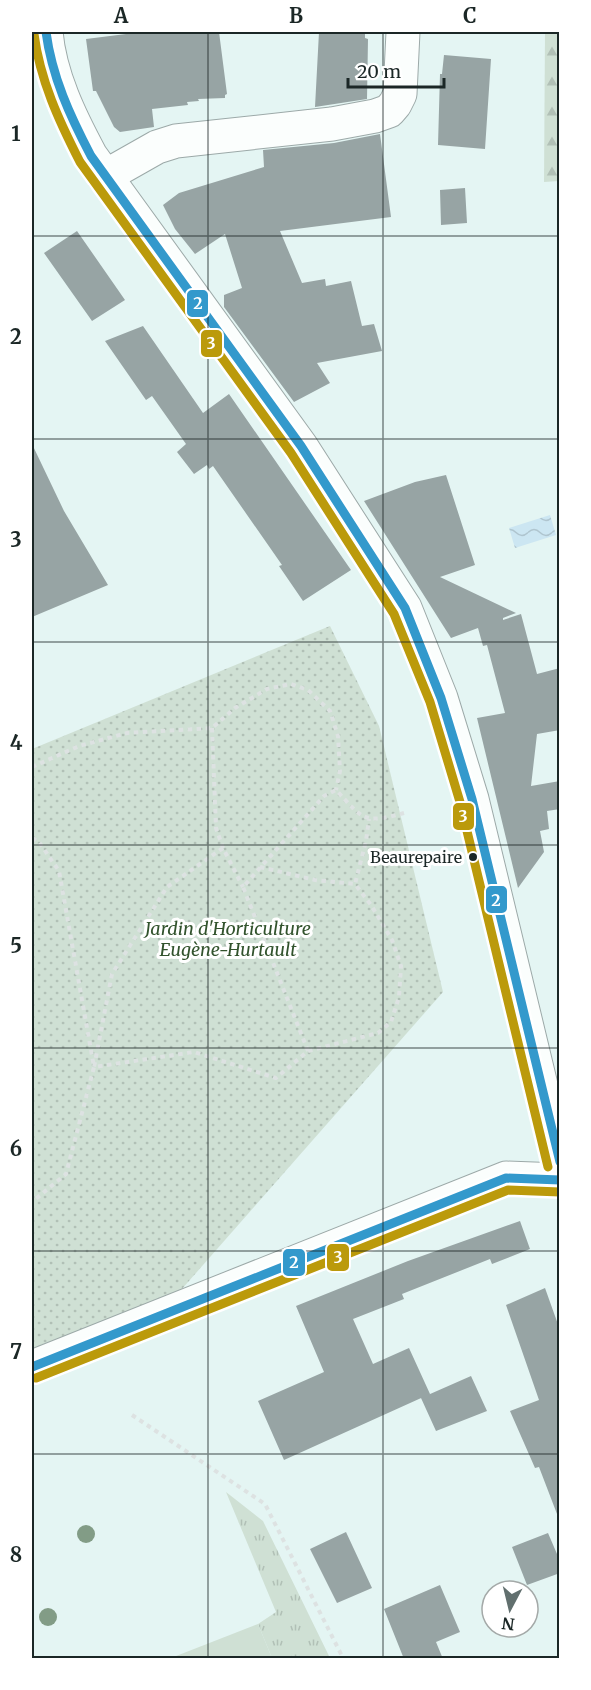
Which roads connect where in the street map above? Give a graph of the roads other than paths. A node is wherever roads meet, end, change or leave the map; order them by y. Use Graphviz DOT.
graph roads {
  1 [pos="46,32"];
  2 [pos="403,32"];
  3 [pos="105,177"];
  4 [pos="560,1164"];
  5 [pos="560,1180"];
  6 [pos="32,1367"];
  1 -- 3 [label="main road"];
  2 -- 3 [label="main road"];
  3 -- 4 [label="main road"];
  5 -- 6 [label="main road"];
}
